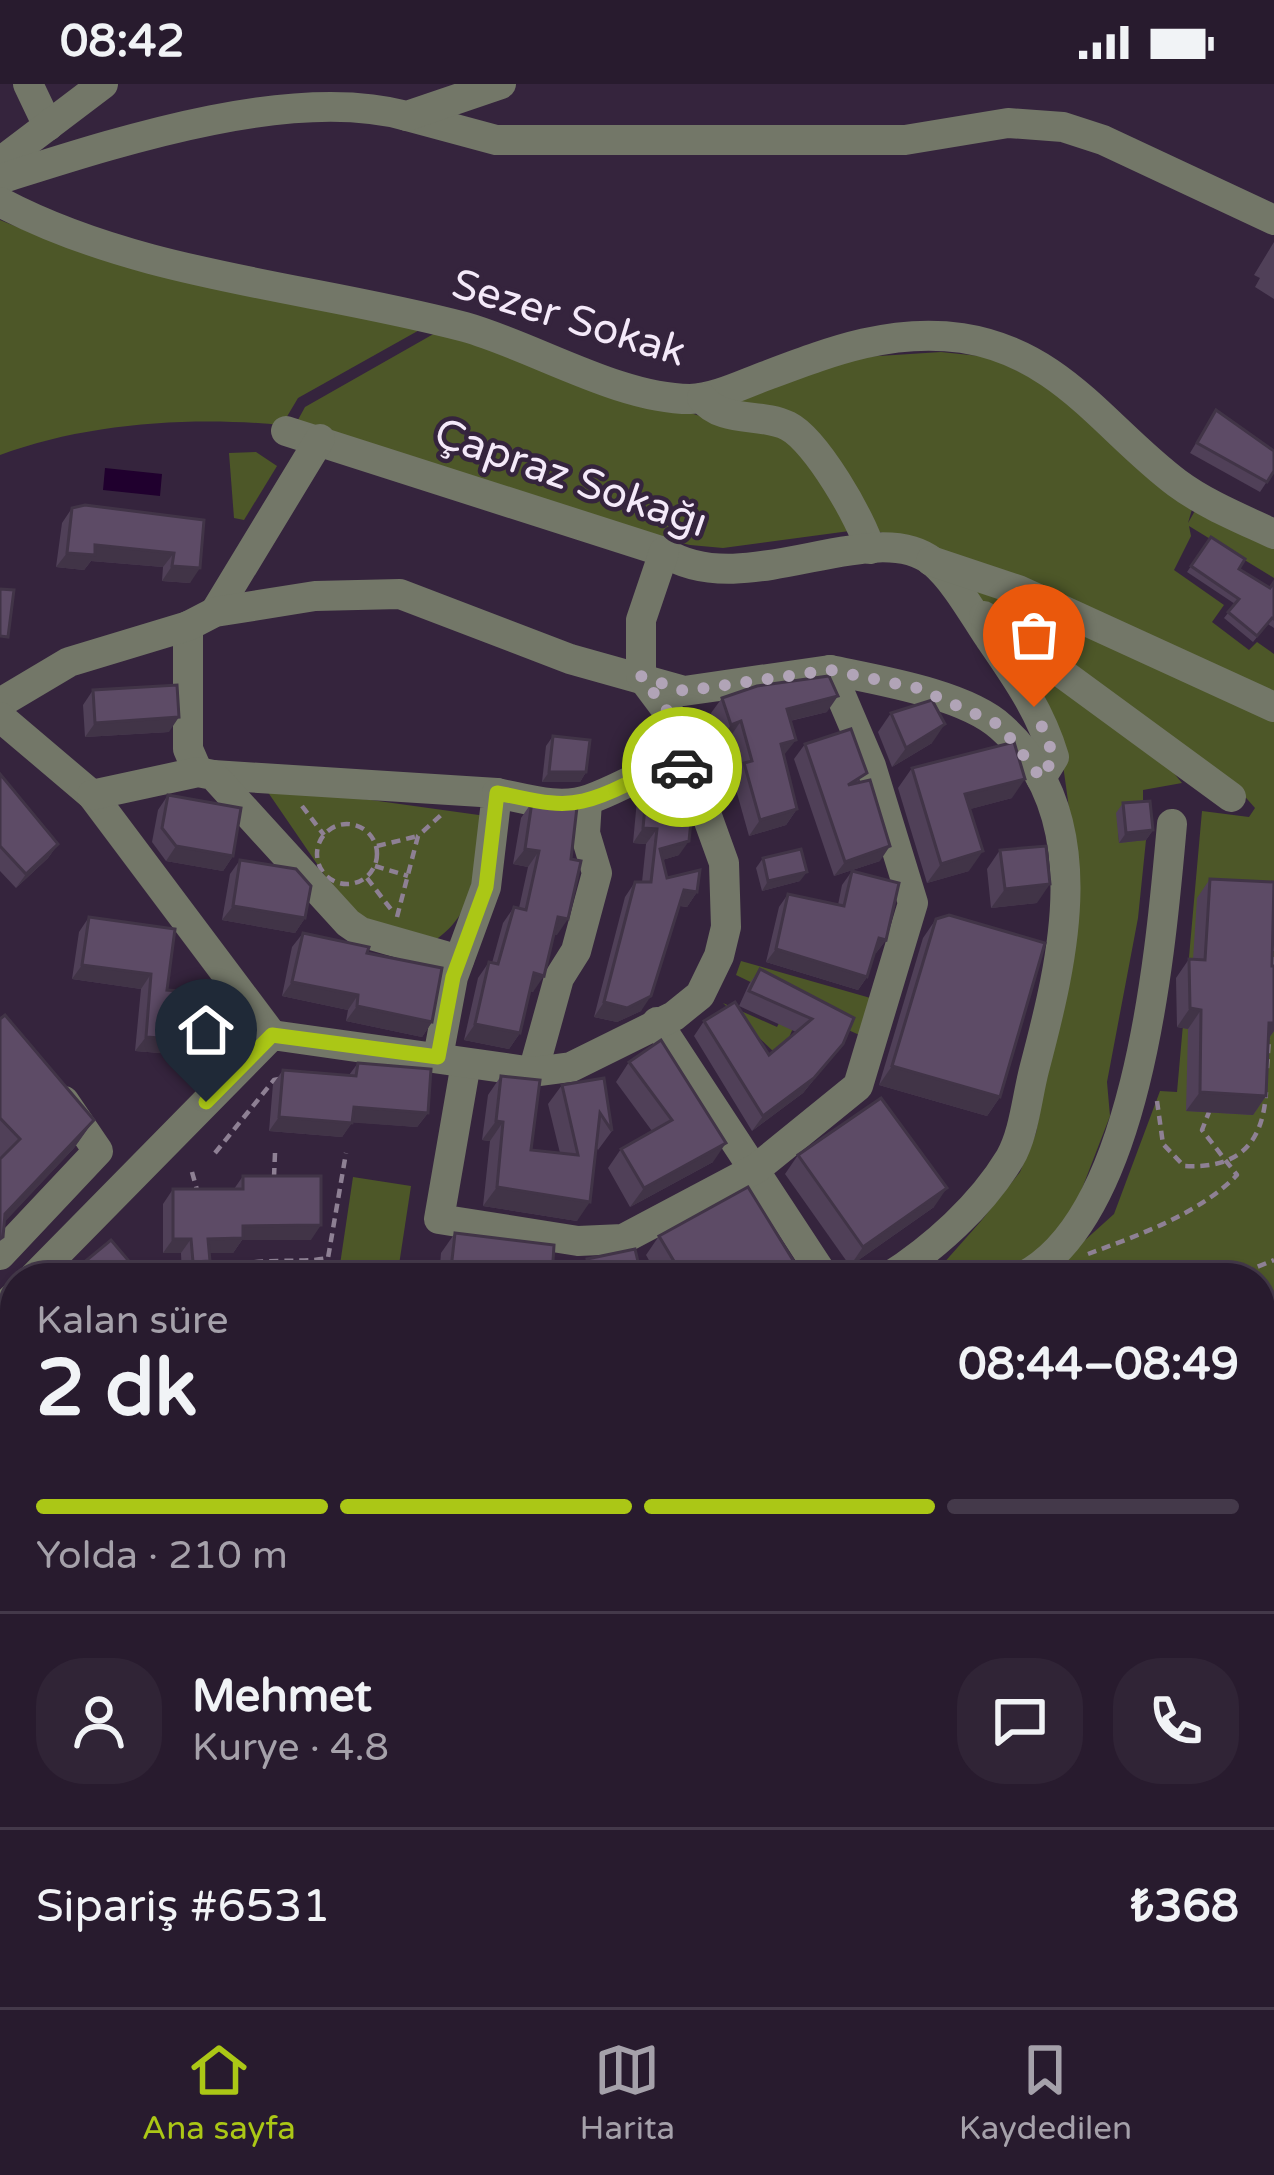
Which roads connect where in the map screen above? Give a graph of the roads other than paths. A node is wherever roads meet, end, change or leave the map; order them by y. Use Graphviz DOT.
graph roads {
  1 [pos="28,84"];
  2 [pos="103,84"];
  3 [pos="502,84"];
  4 [pos="382,93"];
  5 [pos="407,116"];
  6 [pos="48,126"];
  7 [pos="0,162"];
  8 [pos="0,179"];
  9 [pos="0,202"];
  10 [pos="1274,220"];
  11 [pos="702,398"];
  12 [pos="286,431"];
  13 [pos="320,439"];
  14 [pos="1274,534"];
  15 [pos="870,549"];
  16 [pos="664,552"];
  17 [pos="931,561"];
  18 [pos="965,601"];
  19 [pos="202,619"];
  20 [pos="830,670"];
  21 [pos="641,676"];
  22 [pos="0,703"];
  23 [pos="1274,707"];
  24 [pos="0,717"];
  25 [pos="687,766"];
  26 [pos="206,774"];
  27 [pos="1041,778"];
  28 [pos="497,793"];
  29 [pos="92,794"];
  30 [pos="1231,797"];
  31 [pos="587,801"];
  32 [pos="1172,824"];
  33 [pos="459,960"];
  34 [pos="657,1022"];
  35 [pos="272,1035"];
  36 [pos="452,1060"];
  37 [pos="533,1072"];
  38 [pos="42,1076"];
  39 [pos="757,1168"];
  40 [pos="0,1255"];
  41 [pos="48,1263"];
  42 [pos="816,1263"];
  43 [pos="911,1263"];
  44 [pos="1048,1263"];
  1 -- 6 [label="street"];
  2 -- 6 [label="street"];
  3 -- 5 [label="street"];
  4 -- 5 [label="street"];
  4 -- 8 [label="street"];
  5 -- 10 [label="street"];
  6 -- 7 [label="street"];
  9 -- 11 [label="street, Sezer Sokak"];
  11 -- 14 [label="street, Sezer Sokak"];
  11 -- 15 [label="street"];
  12 -- 13 [label="street, Çapraz Sokağı"];
  13 -- 16 [label="street, Çapraz Sokağı"];
  13 -- 19 [label="street"];
  15 -- 16 [label="street, Çapraz Sokağı"];
  15 -- 17 [label="street, Çapraz Sokağı"];
  16 -- 21 [label="street"];
  17 -- 18 [label="street"];
  17 -- 23 [label="street, Çapraz Sokağı"];
  18 -- 27 [label="street"];
  18 -- 30 [label="street"];
  19 -- 21 [label="street"];
  19 -- 22 [label="street"];
  19 -- 26 [label="street"];
  20 -- 21 [label="street"];
  20 -- 27 [label="street"];
  20 -- 39 [label="street"];
  21 -- 25 [label="street"];
  24 -- 29 [label="street"];
  25 -- 31 [label="street"];
  25 -- 34 [label="street"];
  26 -- 28 [label="street"];
  26 -- 29 [label="street"];
  26 -- 33 [label="street"];
  27 -- 43 [label="street"];
  28 -- 31 [label="street"];
  28 -- 33 [label="street"];
  29 -- 35 [label="street"];
  31 -- 37 [label="street"];
  32 -- 44 [label="street"];
  33 -- 36 [label="street"];
  34 -- 37 [label="street"];
  34 -- 39 [label="street"];
  35 -- 36 [label="street"];
  35 -- 41 [label="street"];
  36 -- 37 [label="street"];
  36 -- 39 [label="street"];
  38 -- 40 [label="street"];
  39 -- 42 [label="street"];
}
